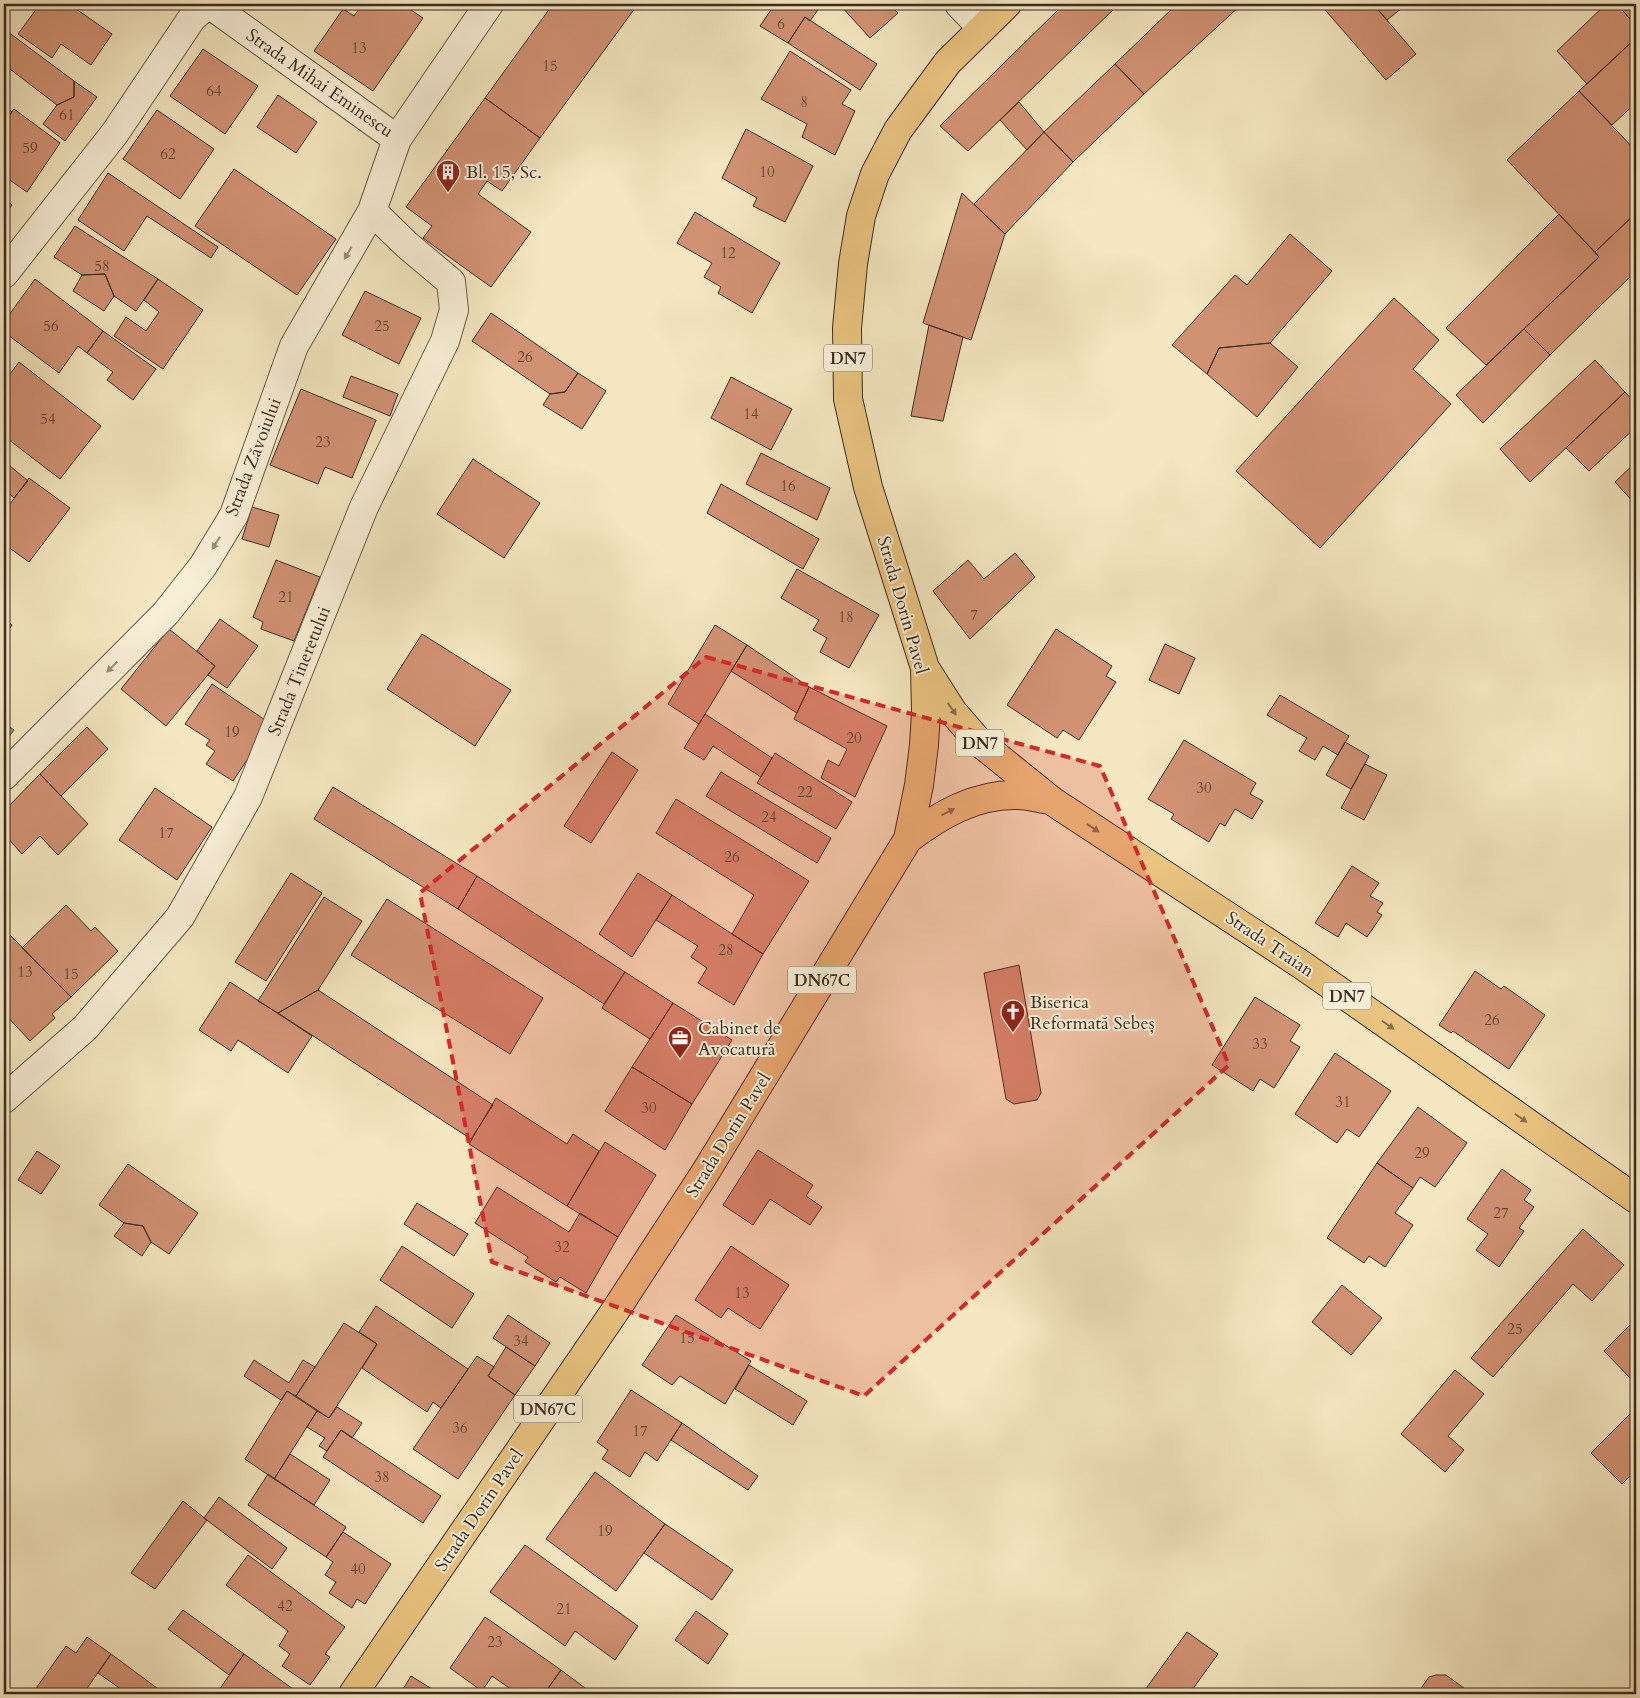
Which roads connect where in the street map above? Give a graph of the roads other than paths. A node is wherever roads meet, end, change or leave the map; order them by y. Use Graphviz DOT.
graph roads {
  1 [pos="209,4"];
  2 [pos="489,4"];
  3 [pos="959,4"];
  4 [pos="1007,4"];
  5 [pos="982,28"];
  6 [pos="397,139"];
  7 [pos="372,211"];
  8 [pos="4,274"];
  9 [pos="925,668"];
  10 [pos="4,776"];
  11 [pos="1052,801"];
  12 [pos="908,839"];
  13 [pos="4,1099"];
  14 [pos="1636,1200"];
  15 [pos="353,1694"];
  1 -- 6 [label="street, Strada Mihai Eminescu"];
  1 -- 8 [label="street, Strada Mihai Eminescu"];
  2 -- 6 [label="street, Strada Mihai Eminescu"];
  3 -- 5 [label="street"];
  4 -- 5 [label="main road, Strada Dorin Pavel / DN7"];
  5 -- 9 [label="main road, Strada Dorin Pavel / DN7"];
  6 -- 7 [label="street, Strada Zăvoiului"];
  7 -- 10 [label="street, Strada Zăvoiului, one-way"];
  7 -- 13 [label="street, Strada Tineretului"];
  9 -- 11 [label="main road, Strada Traian / DN7, one-way"];
  9 -- 12 [label="main road, Strada Dorin Pavel / DN67C"];
  12 -- 11 [label="main road, DN67C, one-way"];
  11 -- 14 [label="main road, Strada Traian / DN7, one-way"];
  12 -- 15 [label="main road, Strada Dorin Pavel / DN67C"];
}
